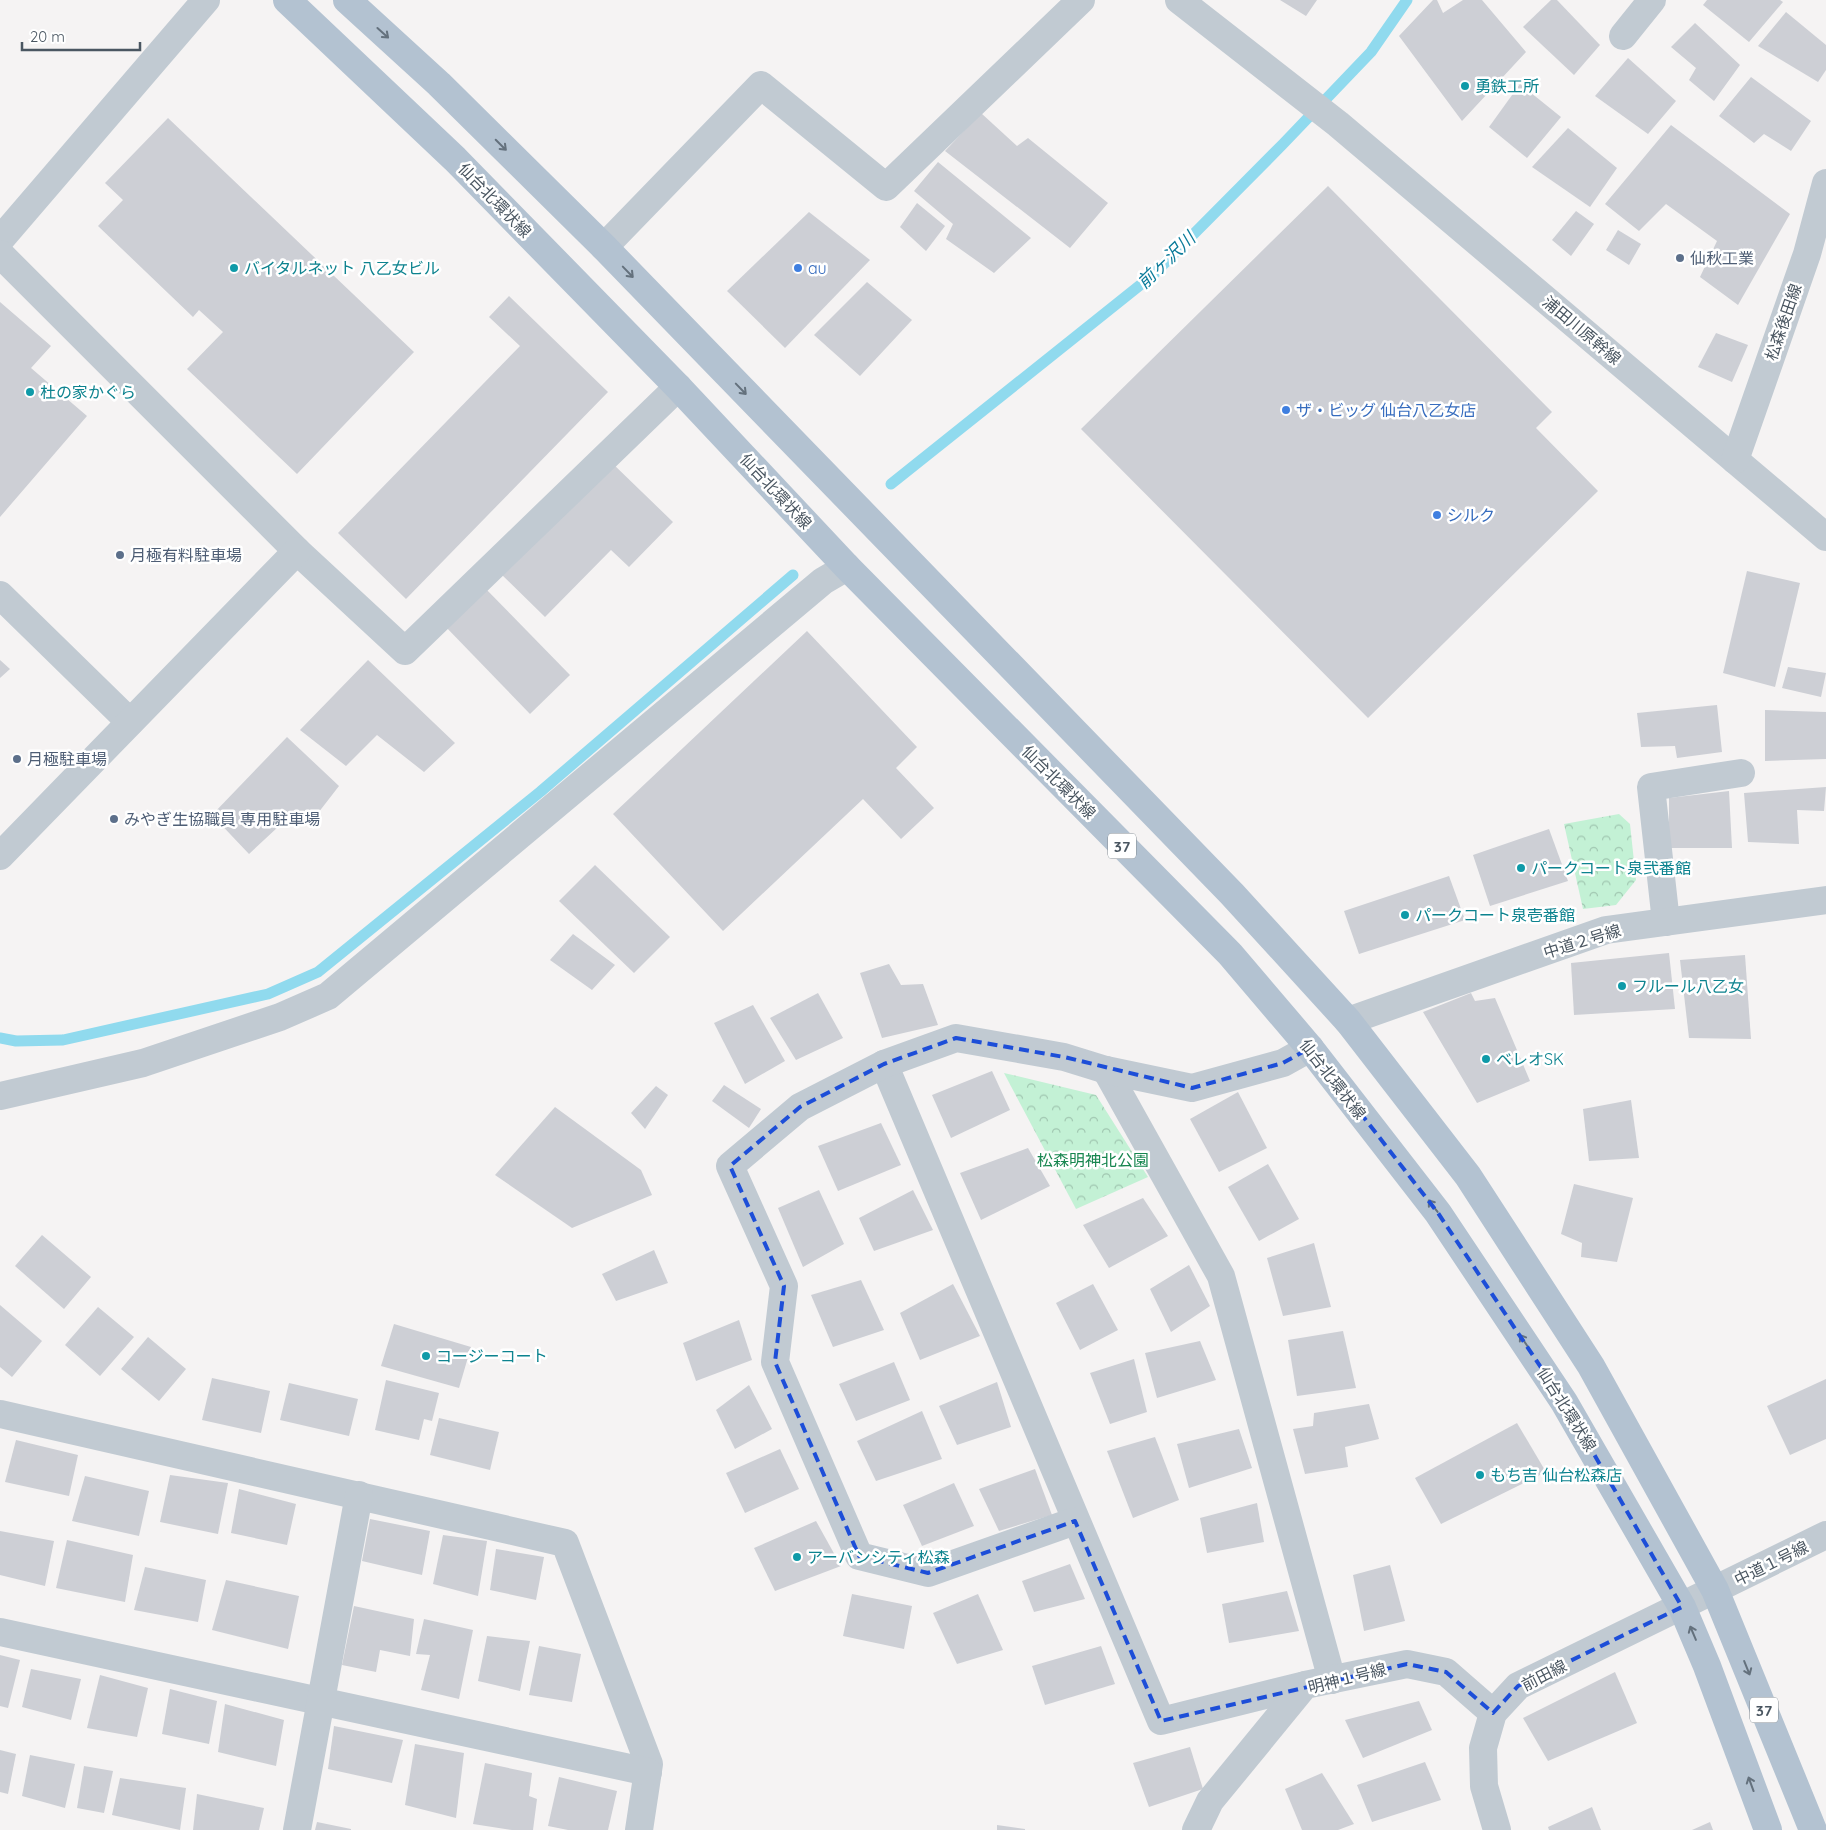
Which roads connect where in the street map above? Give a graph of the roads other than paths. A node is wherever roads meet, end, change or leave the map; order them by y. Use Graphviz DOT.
graph roads {
  1 [pos="206,0"];
  2 [pos="287,0"];
  3 [pos="347,0"];
  4 [pos="1080,0"];
  5 [pos="1179,0"];
  6 [pos="1652,0"];
  7 [pos="1624,36"];
  8 [pos="1826,183"];
  9 [pos="0,240"];
  10 [pos="604,247"];
  11 [pos="0,254"];
  12 [pos="678,387"];
  13 [pos="1735,460"];
  14 [pos="1826,537"];
  15 [pos="297,551"];
  16 [pos="847,566"];
  17 [pos="0,596"];
  18 [pos="130,722"];
  19 [pos="1741,773"];
  20 [pos="0,856"];
  21 [pos="1826,900"];
  22 [pos="1666,922"];
  23 [pos="1348,1021"];
  24 [pos="1310,1048"];
  25 [pos="884,1064"];
  26 [pos="1106,1070"];
  27 [pos="0,1096"];
  28 [pos="2,1422"];
  29 [pos="359,1496"];
  30 [pos="1075,1521"];
  31 [pos="1826,1536"];
  32 [pos="1715,1590"];
  33 [pos="1682,1607"];
  34 [pos="0,1632"];
  35 [pos="1332,1680"];
  36 [pos="1305,1685"];
  37 [pos="320,1701"];
  38 [pos="1494,1713"];
  39 [pos="648,1772"];
  40 [pos="297,1830"];
  41 [pos="639,1830"];
  42 [pos="1196,1830"];
  43 [pos="1497,1830"];
  44 [pos="1768,1830"];
  45 [pos="1813,1830"];
  1 -- 9 [label="street"];
  2 -- 12 [label="main road, 仙台北環状線 / 37"];
  3 -- 10 [label="main road, 37, one-way"];
  4 -- 10 [label="street"];
  5 -- 13 [label="street, 浦田川原幹線"];
  6 -- 7 [label="street"];
  8 -- 13 [label="street, 松森後田線"];
  10 -- 23 [label="main road, 37, one-way"];
  11 -- 15 [label="street"];
  12 -- 15 [label="street"];
  12 -- 16 [label="main road, 仙台北環状線 / 37"];
  13 -- 14 [label="street, 浦田川原幹線"];
  15 -- 18 [label="street"];
  16 -- 24 [label="main road, 仙台北環状線 / 37"];
  16 -- 27 [label="street"];
  17 -- 18 [label="street"];
  18 -- 20 [label="street"];
  19 -- 22 [label="street"];
  21 -- 22 [label="street, 中道２号線"];
  22 -- 23 [label="street, 中道２号線"];
  23 -- 32 [label="main road, 37"];
  24 -- 26 [label="street"];
  33 -- 24 [label="main road, 仙台北環状線 / 37, one-way"];
  25 -- 26 [label="street"];
  25 -- 30 [label="street"];
  25 -- 30 [label="street"];
  26 -- 35 [label="street"];
  28 -- 29 [label="street"];
  29 -- 37 [label="street"];
  29 -- 39 [label="street"];
  30 -- 36 [label="street"];
  31 -- 32 [label="street, 中道１号線"];
  32 -- 33 [label="street, 中道１号線"];
  32 -- 45 [label="main road, 37, one-way"];
  33 -- 38 [label="street, 前田線"];
  44 -- 33 [label="main road, 仙台北環状線 / 37, one-way"];
  34 -- 37 [label="street"];
  35 -- 36 [label="street, 明神１号線"];
  35 -- 38 [label="street, 明神１号線"];
  36 -- 42 [label="street, 明神１号線"];
  37 -- 39 [label="street"];
  37 -- 40 [label="street"];
  38 -- 43 [label="street, 前田線"];
  39 -- 41 [label="street"];
}
